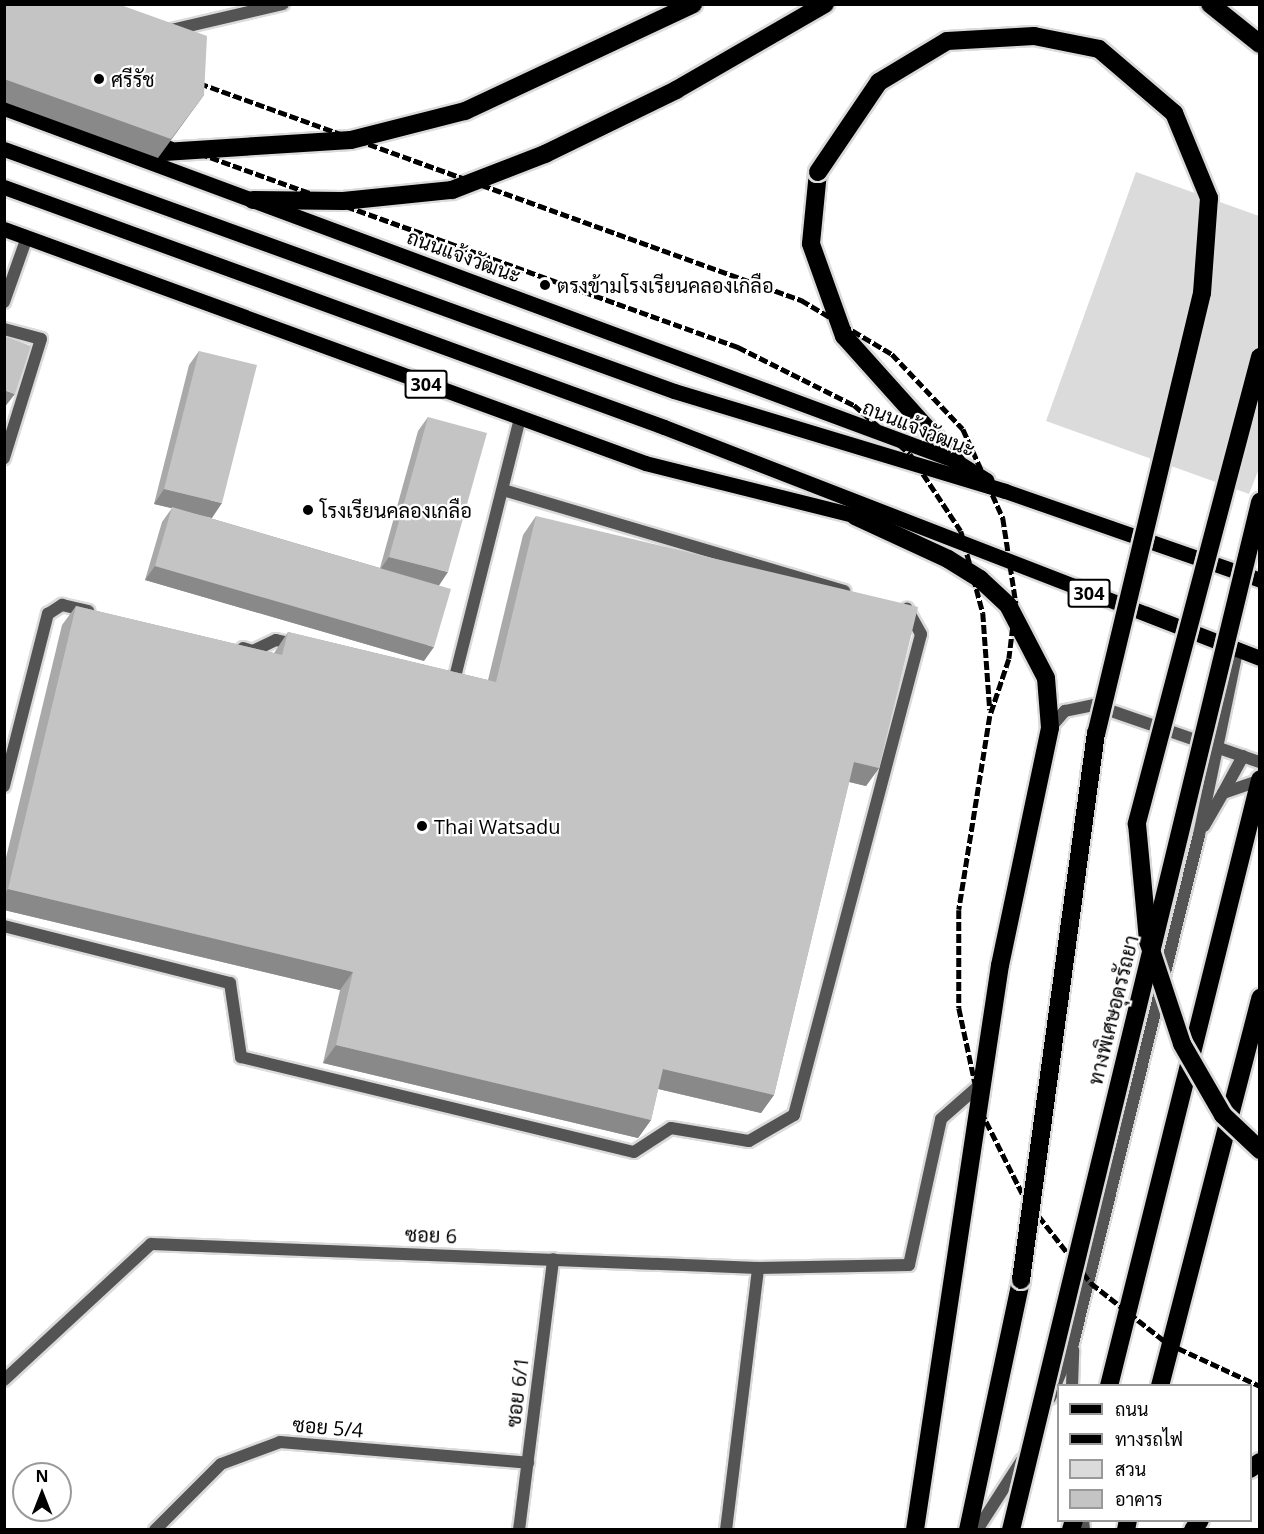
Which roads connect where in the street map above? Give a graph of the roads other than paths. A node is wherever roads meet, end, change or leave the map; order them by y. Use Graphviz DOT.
graph roads {
  1 [pos="283,4"];
  2 [pos="693,4"];
  3 [pos="825,4"];
  4 [pos="1210,4"];
  5 [pos="154,34"];
  6 [pos="1260,44"];
  7 [pos="4,108"];
  8 [pos="4,149"];
  9 [pos="133,154"];
  10 [pos="4,187"];
  11 [pos="254,200"];
  12 [pos="4,230"];
  13 [pos="27,237"];
  14 [pos="4,302"];
  15 [pos="4,328"];
  16 [pos="1260,357"];
  17 [pos="520,419"];
  18 [pos="4,458"];
  19 [pos="956,461"];
  20 [pos="503,490"];
  21 [pos="1005,491"];
  22 [pos="1260,502"];
  23 [pos="855,516"];
  24 [pos="941,536"];
  25 [pos="1260,580"];
  26 [pos="862,596"];
  27 [pos="895,606"];
  28 [pos="107,616"];
  29 [pos="231,645"];
  30 [pos="309,648"];
  31 [pos="1237,651"];
  32 [pos="1260,658"];
  33 [pos="432,676"];
  34 [pos="1050,728"];
  35 [pos="1217,747"];
  36 [pos="1243,756"];
  37 [pos="1260,762"];
  38 [pos="1260,780"];
  39 [pos="4,786"];
  40 [pos="1224,793"];
  41 [pos="1199,835"];
  42 [pos="4,926"];
  43 [pos="1260,998"];
  44 [pos="982,1083"];
  45 [pos="1260,1150"];
  46 [pos="553,1259"];
  47 [pos="758,1268"];
  48 [pos="1073,1343"];
  49 [pos="4,1380"];
  50 [pos="1072,1384"];
  51 [pos="1109,1384"];
  52 [pos="1160,1384"];
  53 [pos="528,1463"];
  54 [pos="155,1530"];
  55 [pos="519,1530"];
  56 [pos="726,1530"];
  57 [pos="915,1530"];
  58 [pos="968,1530"];
  59 [pos="977,1530"];
  60 [pos="1011,1530"];
  1 -- 5 [label="street"];
  2 -- 9 [label="highway"];
  3 -- 11 [label="highway"];
  4 -- 6 [label="highway"];
  7 -- 9 [label="main road, ถนนแจ้งวัฒนะ"];
  8 -- 21 [label="main road, ถนนแจ้งวัฒนะ"];
  9 -- 11 [label="main road, ถนนแจ้งวัฒนะ"];
  10 -- 24 [label="main road"];
  11 -- 19 [label="main road, ถนนแจ้งวัฒนะ"];
  12 -- 13 [label="main road, 304"];
  13 -- 14 [label="street"];
  13 -- 17 [label="main road, 304"];
  15 -- 18 [label="street"];
  16 -- 45 [label="highway, bridge"];
  17 -- 20 [label="street"];
  17 -- 23 [label="main road, 304"];
  19 -- 21 [label="main road, ถนนแจ้งวัฒนะ"];
  19 -- 58 [label="highway, bridge"];
  20 -- 26 [label="street"];
  20 -- 33 [label="street"];
  21 -- 25 [label="main road, ถนนแจ้งวัฒนะ"];
  22 -- 60 [label="highway, ทางพิเศษอุดรรัถยา, bridge"];
  23 -- 24 [label="main road, 304"];
  23 -- 34 [label="highway"];
  24 -- 31 [label="main road, 304"];
  27 -- 42 [label="street"];
  28 -- 39 [label="street"];
  29 -- 30 [label="street"];
  31 -- 32 [label="main road, 304"];
  31 -- 35 [label="street"];
  34 -- 35 [label="street"];
  34 -- 44 [label="highway"];
  35 -- 36 [label="street"];
  35 -- 41 [label="street"];
  36 -- 37 [label="street"];
  36 -- 40 [label="street"];
  38 -- 40 [label="street"];
  38 -- 51 [label="highway"];
  40 -- 41 [label="street"];
  41 -- 48 [label="street"];
  43 -- 52 [label="highway"];
  44 -- 47 [label="street, ซอย 6"];
  44 -- 57 [label="highway"];
  46 -- 47 [label="street, ซอย 6"];
  46 -- 49 [label="street, ซอย 6"];
  46 -- 53 [label="street, ซอย 6/1"];
  47 -- 56 [label="street"];
  48 -- 50 [label="street"];
  48 -- 59 [label="street"];
  53 -- 54 [label="street, ซอย 5/4"];
  53 -- 55 [label="street, ซอย 6/1"];
}
